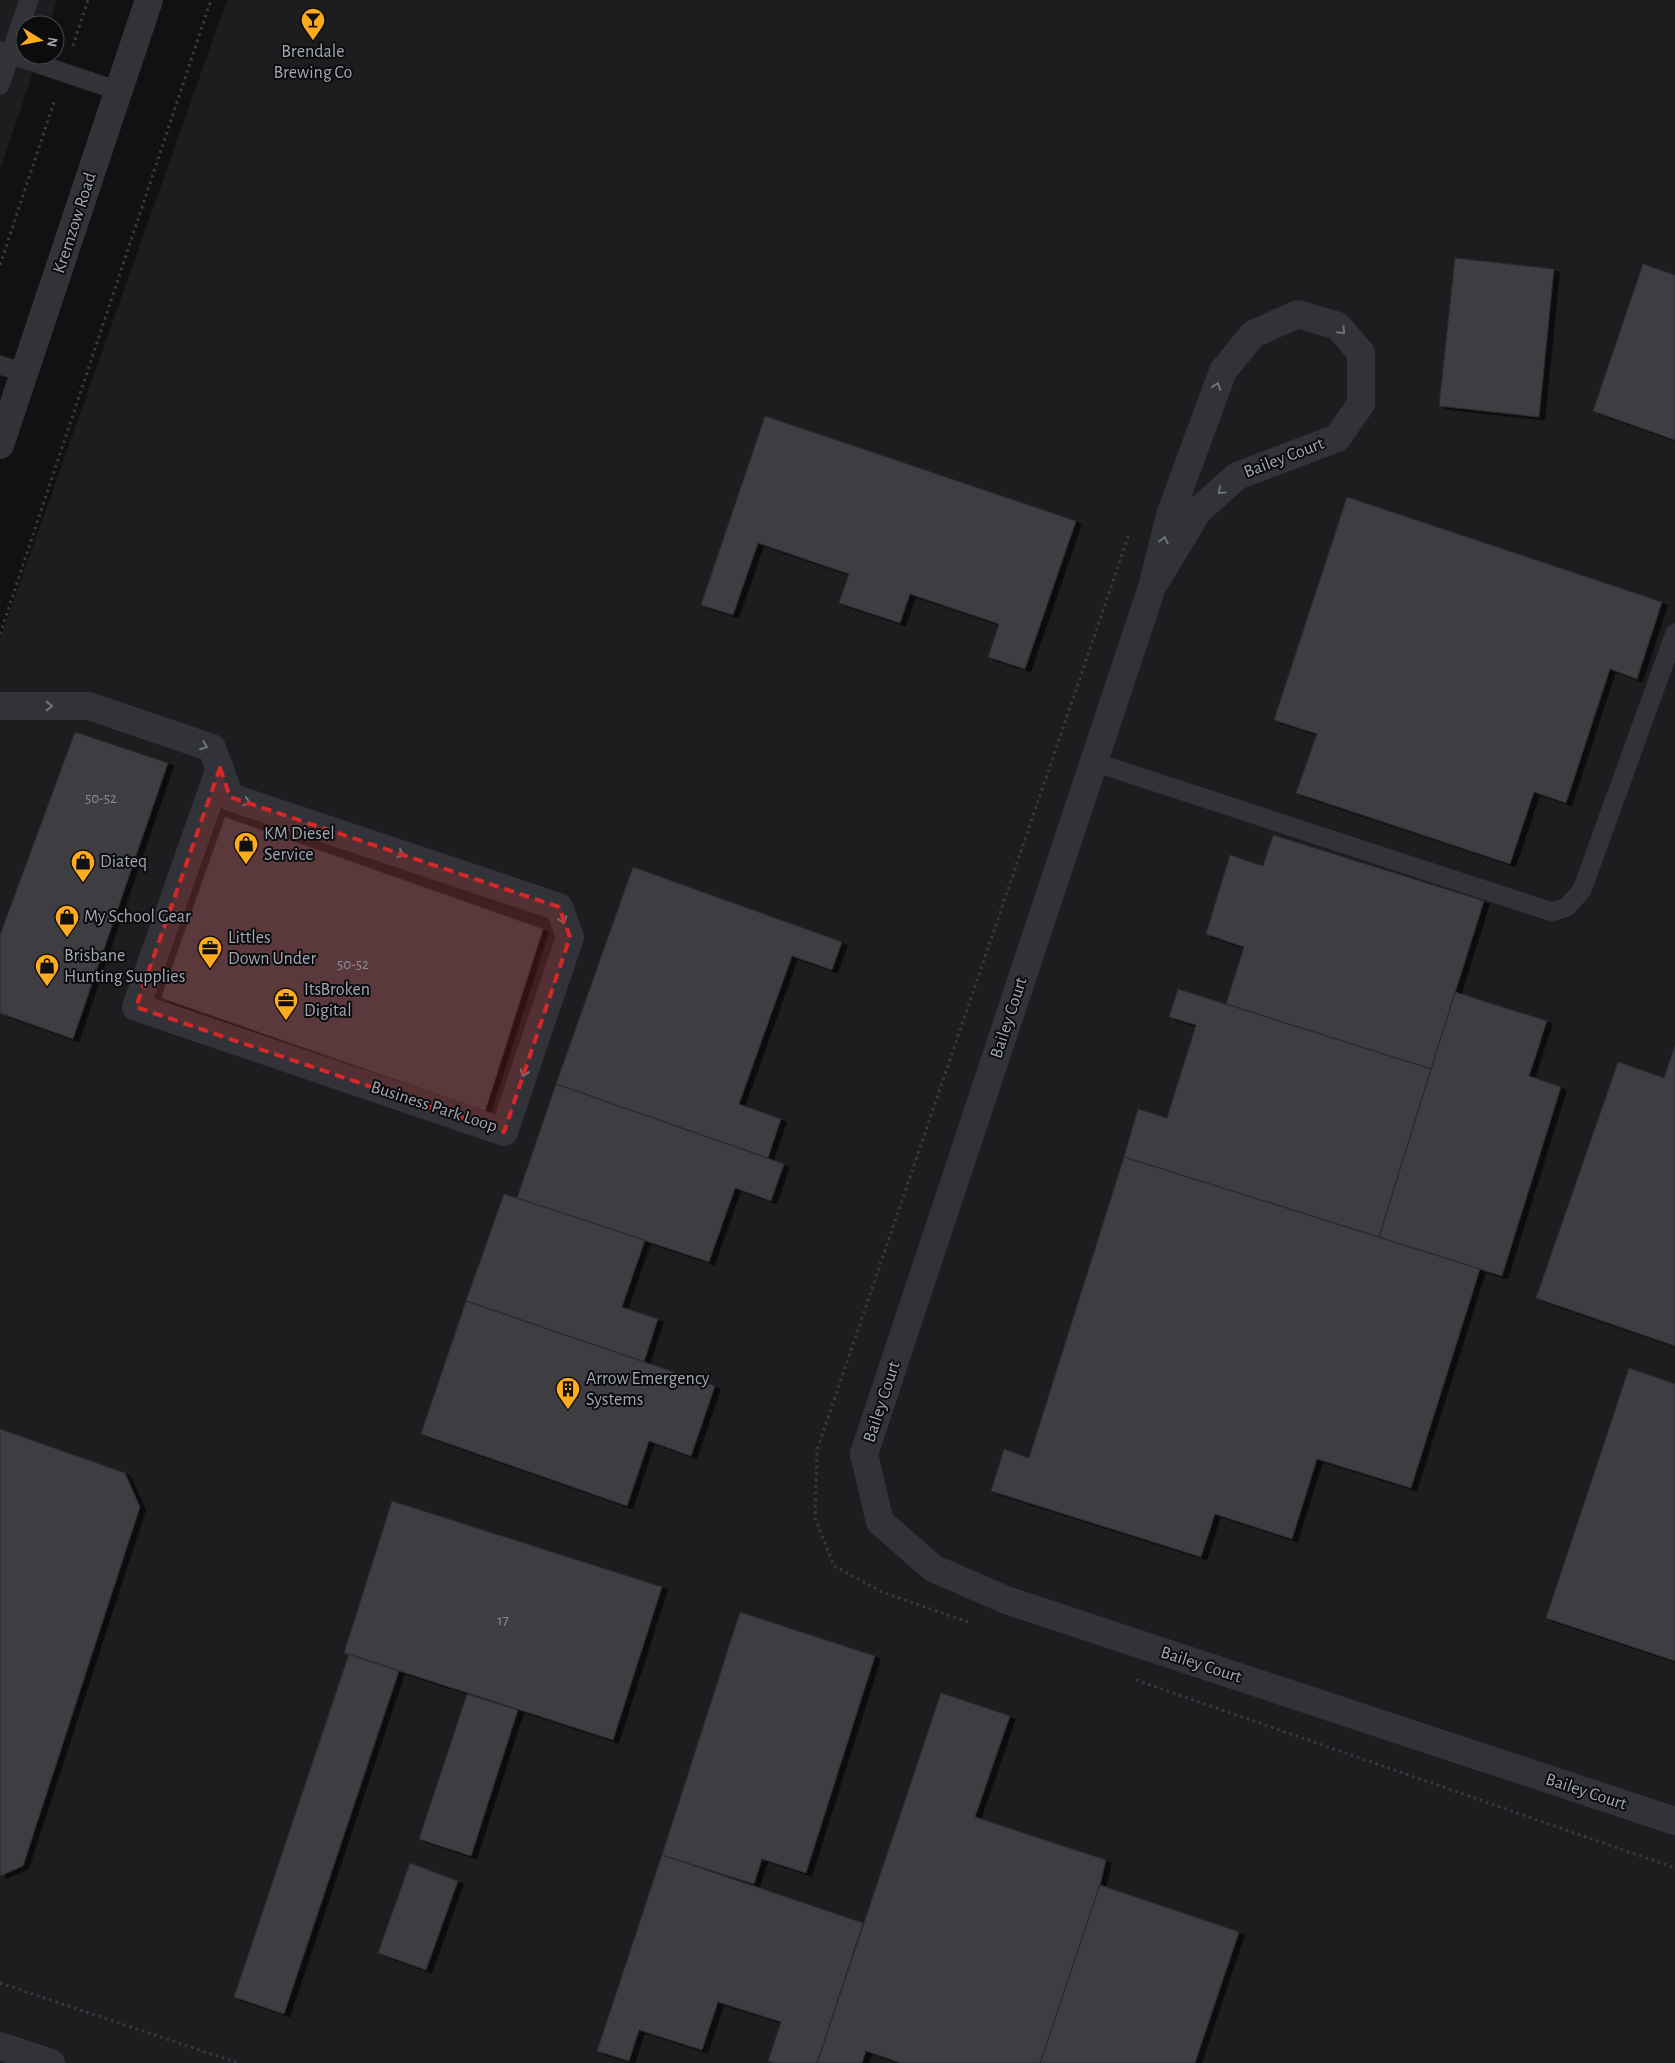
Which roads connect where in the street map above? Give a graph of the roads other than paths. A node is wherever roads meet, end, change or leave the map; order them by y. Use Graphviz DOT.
graph roads {
  1 [pos="28,0"];
  2 [pos="149,0"];
  3 [pos="5,53"];
  4 [pos="0,85"];
  5 [pos="119,91"];
  6 [pos="12,369"];
  7 [pos="0,445"];
  8 [pos="1152,587"];
  9 [pos="1675,633"];
  10 [pos="0,706"];
  11 [pos="1094,762"];
  12 [pos="220,768"];
  13 [pos="1675,1821"];
  14 [pos="0,2046"];
  15 [pos="51,2063"];
  1 -- 3 [label="lane"];
  2 -- 5 [label="street, Kremzow Road"];
  3 -- 4 [label="lane"];
  3 -- 5 [label="lane"];
  5 -- 6 [label="street, Kremzow Road"];
  6 -- 7 [label="street, Kremzow Road"];
  8 -- 8 [label="street, Bailey Court, one-way"];
  8 -- 11 [label="street, Bailey Court"];
  9 -- 11 [label="lane"];
  10 -- 12 [label="street, Business Park Loop, one-way"];
  11 -- 13 [label="street, Bailey Court"];
  12 -- 12 [label="street, Business Park Loop, one-way"];
  14 -- 15 [label="street"];
}
